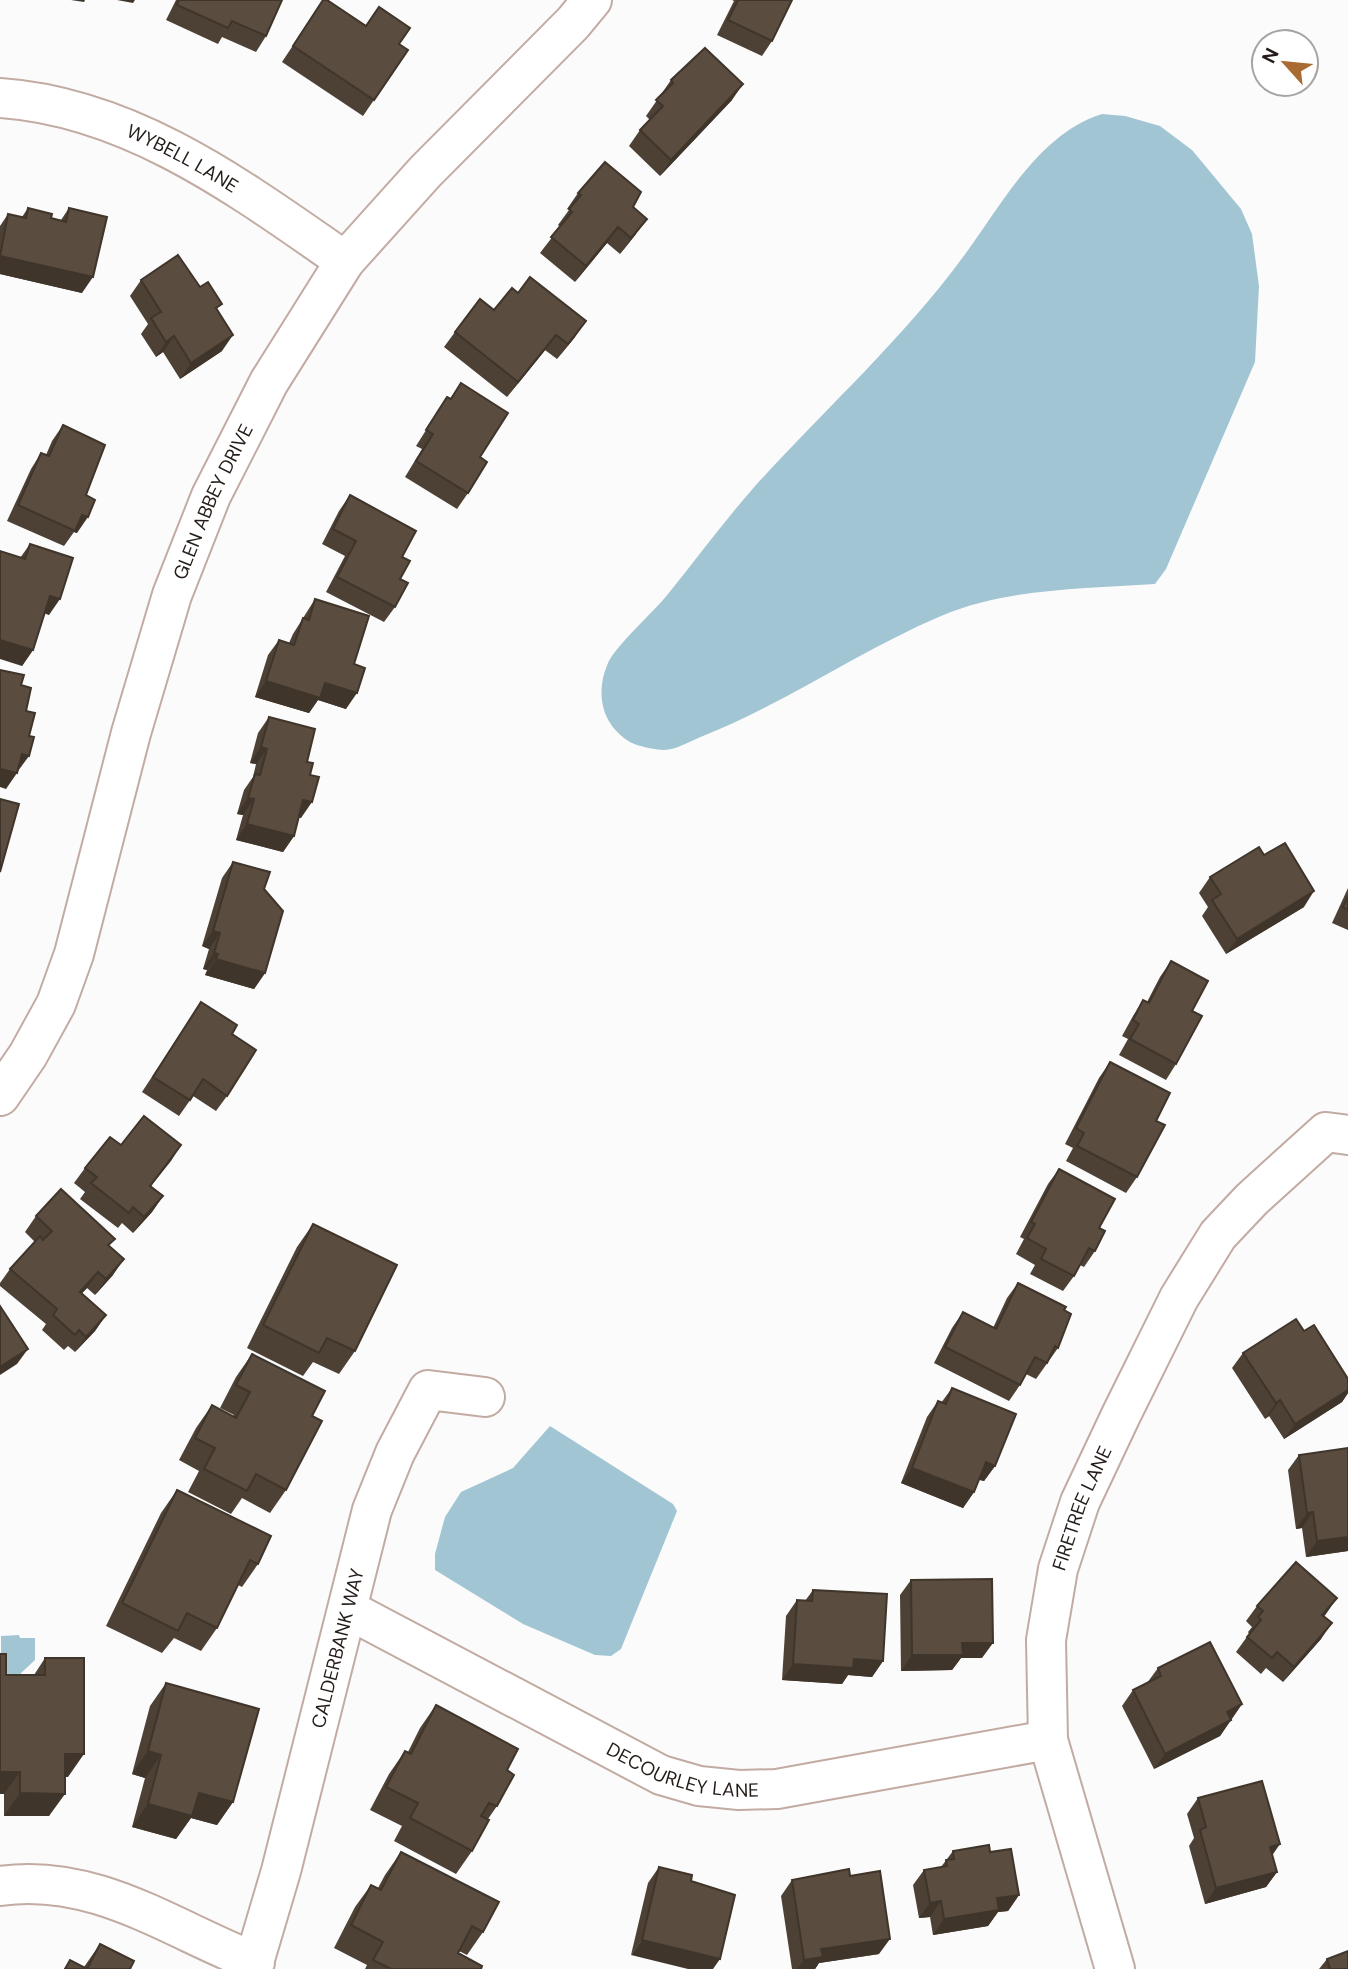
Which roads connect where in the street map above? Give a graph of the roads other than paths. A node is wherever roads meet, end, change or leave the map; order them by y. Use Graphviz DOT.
graph roads {
  1 [pos="592,0"];
  2 [pos="0,98"];
  3 [pos="345,261"];
  4 [pos="0,1096"];
  5 [pos="1348,1135"];
  6 [pos="485,1397"];
  7 [pos="349,1610"];
  8 [pos="1048,1741"];
  9 [pos="0,1886"];
  10 [pos="253,1966"];
  11 [pos="1115,1969"];
  1 -- 3 [label="street, GLEN ABBEY DRIVE"];
  2 -- 3 [label="street, WYBELL LANE"];
  3 -- 4 [label="street, GLEN ABBEY DRIVE"];
  5 -- 8 [label="street, FIRETREE LANE"];
  6 -- 7 [label="street, CALDERBANK WAY"];
  7 -- 8 [label="street, DECOURLEY LANE"];
  7 -- 10 [label="street, CALDERBANK WAY"];
  8 -- 11 [label="street, FIRETREE LANE"];
  9 -- 10 [label="street"];
}
